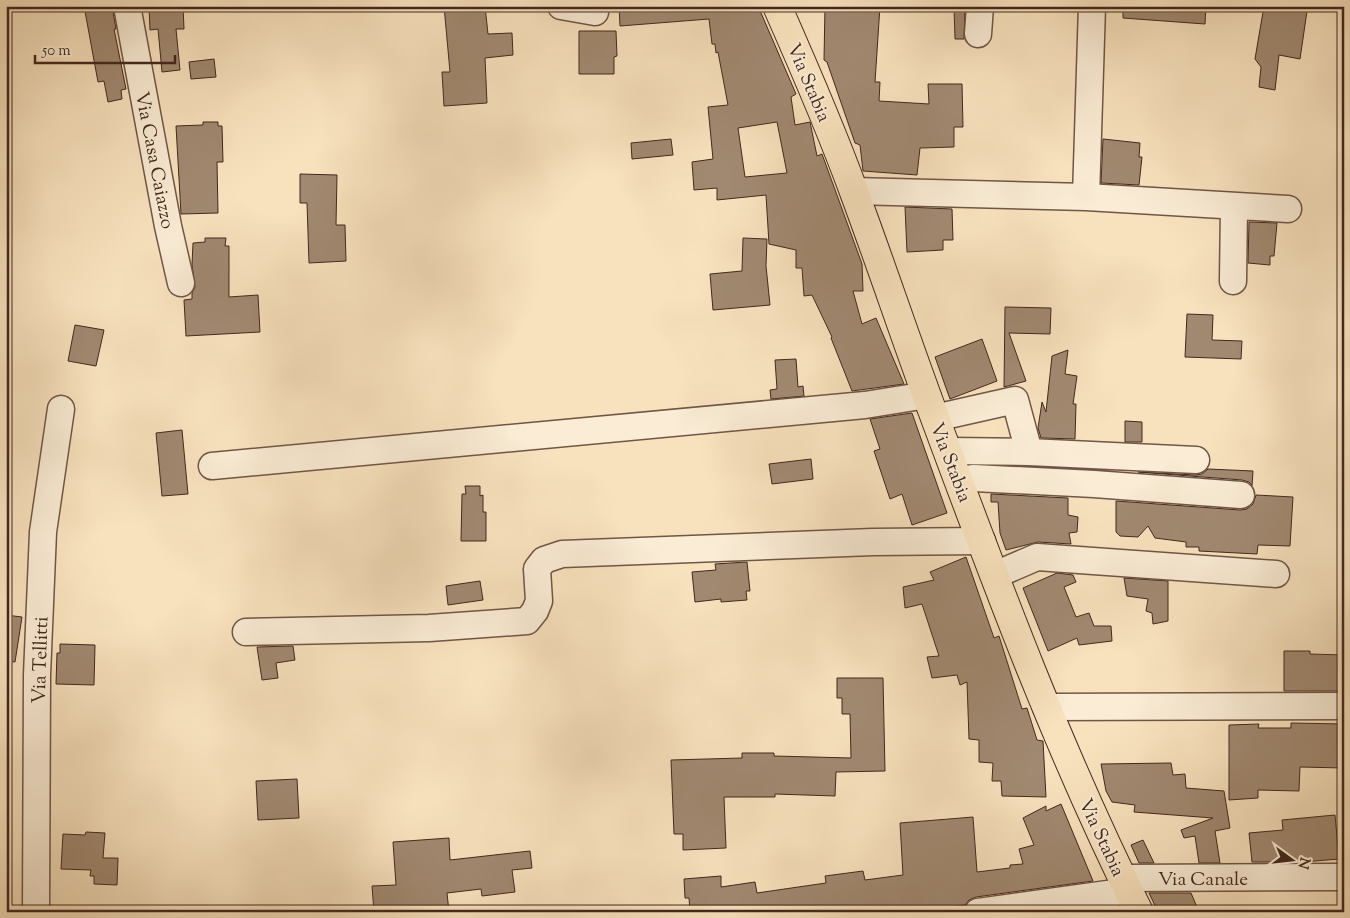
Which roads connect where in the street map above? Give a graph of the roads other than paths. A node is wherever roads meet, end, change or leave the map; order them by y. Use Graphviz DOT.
graph roads {
  1 [pos="127,6"];
  2 [pos="561,6"];
  3 [pos="777,6"];
  4 [pos="980,6"];
  5 [pos="1092,6"];
  6 [pos="595,12"];
  7 [pos="978,34"];
  8 [pos="854,191"];
  9 [pos="1086,197"];
  10 [pos="1234,206"];
  11 [pos="1288,209"];
  12 [pos="1232,281"];
  13 [pos="181,283"];
  14 [pos="931,406"];
  15 [pos="61,409"];
  16 [pos="948,451"];
  17 [pos="1029,452"];
  18 [pos="1196,460"];
  19 [pos="212,466"];
  20 [pos="958,480"];
  21 [pos="1241,496"];
  22 [pos="982,541"];
  23 [pos="1276,574"];
  24 [pos="995,575"];
  25 [pos="246,632"];
  26 [pos="1344,706"];
  27 [pos="1046,707"];
  28 [pos="1344,877"];
  29 [pos="1130,894"];
  30 [pos="36,912"];
  31 [pos="978,912"];
  1 -- 13 [label="street, Via Casa Caiazzo"];
  2 -- 6 [label="street"];
  3 -- 8 [label="main road, Via Stabia"];
  4 -- 7 [label="street"];
  5 -- 9 [label="street"];
  8 -- 9 [label="street"];
  8 -- 14 [label="main road, Via Stabia"];
  9 -- 10 [label="street"];
  10 -- 11 [label="street"];
  10 -- 12 [label="street"];
  14 -- 16 [label="main road, Via Stabia"];
  14 -- 17 [label="street"];
  14 -- 19 [label="street"];
  15 -- 30 [label="street, Via Tellitti"];
  16 -- 17 [label="street"];
  16 -- 20 [label="main road, Via Stabia"];
  17 -- 18 [label="street"];
  20 -- 21 [label="street"];
  20 -- 22 [label="main road, Via Stabia"];
  22 -- 24 [label="main road, Via Stabia"];
  22 -- 25 [label="street"];
  23 -- 24 [label="street"];
  24 -- 27 [label="main road, Via Stabia"];
  26 -- 27 [label="street"];
  27 -- 29 [label="main road, Via Stabia"];
  28 -- 29 [label="street, Via Canale"];
  29 -- 31 [label="street, Via Canale"];
}
